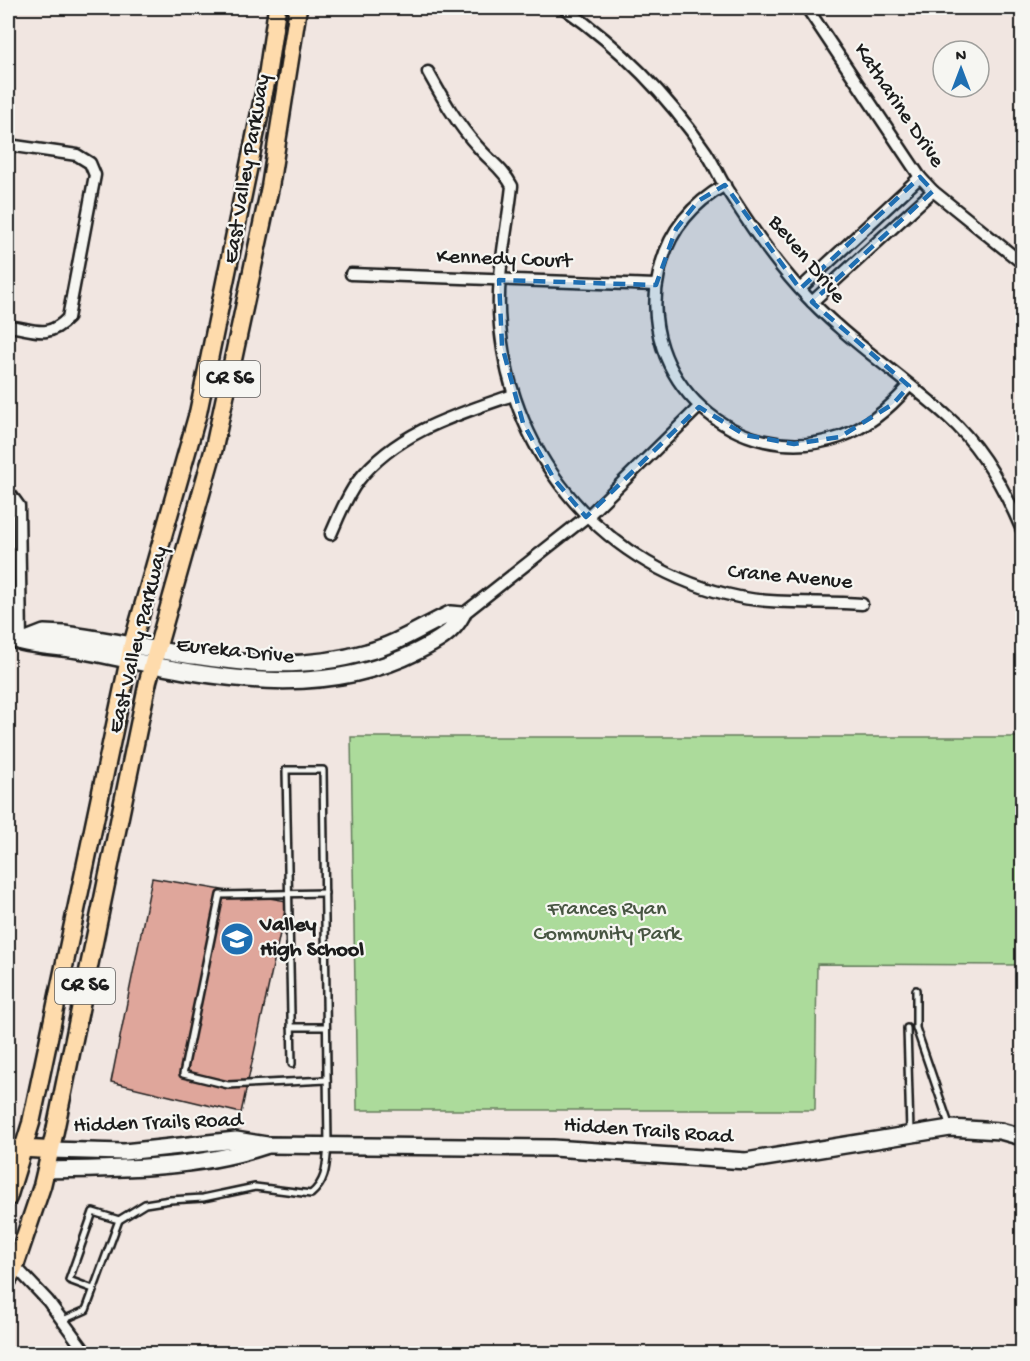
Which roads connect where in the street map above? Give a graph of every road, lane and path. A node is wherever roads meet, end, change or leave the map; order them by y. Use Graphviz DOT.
graph roads {
  1 [pos="277,8"];
  2 [pos="298,8"];
  3 [pos="564,8"];
  4 [pos="807,8"];
  5 [pos="428,72"];
  6 [pos="8,145"];
  7 [pos="920,177"];
  8 [pos="725,185"];
  9 [pos="933,191"];
  10 [pos="1023,263"];
  11 [pos="351,274"];
  12 [pos="500,280"];
  13 [pos="656,285"];
  14 [pos="800,289"];
  15 [pos="812,302"];
  16 [pos="8,326"];
  17 [pos="909,386"];
  18 [pos="513,395"];
  19 [pos="699,407"];
  20 [pos="8,494"];
  21 [pos="586,517"];
  22 [pos="1023,530"];
  23 [pos="332,534"];
  24 [pos="861,604"];
  25 [pos="462,615"];
  26 [pos="14,643"];
  27 [pos="131,652"];
  28 [pos="155,657"];
  29 [pos="325,893"];
  30 [pos="288,894"];
  31 [pos="916,990"];
  32 [pos="326,1027"];
  33 [pos="291,1028"];
  34 [pos="907,1028"];
  35 [pos="292,1064"];
  36 [pos="327,1080"];
  37 [pos="950,1128"];
  38 [pos="910,1134"];
  39 [pos="1023,1137"];
  40 [pos="267,1145"];
  41 [pos="328,1145"];
  42 [pos="15,1149"];
  43 [pos="50,1150"];
  44 [pos="12,1170"];
  45 [pos="46,1170"];
  46 [pos="8,1198"];
  47 [pos="119,1220"];
  48 [pos="11,1273"];
  49 [pos="93,1289"];
  50 [pos="63,1320"];
  51 [pos="87,1353"];
  1 -- 27 [label="main road, East Valley Parkway / CR S6"];
  2 -- 28 [label="main road, East Valley Parkway / CR S6"];
  3 -- 8 [label="street, Beven Drive"];
  4 -- 7 [label="street, Katharine Drive"];
  5 -- 12 [label="street, Crane Avenue"];
  6 -- 16 [label="street"];
  7 -- 9 [label="street, Katharine Drive"];
  7 -- 14 [label="street"];
  8 -- 13 [label="street"];
  8 -- 14 [label="street, Beven Drive"];
  9 -- 10 [label="street, Katharine Drive"];
  9 -- 15 [label="street"];
  11 -- 12 [label="street, Kennedy Court"];
  12 -- 13 [label="street, Kennedy Court"];
  12 -- 18 [label="street, Crane Avenue"];
  13 -- 19 [label="street"];
  14 -- 15 [label="street, Beven Drive"];
  15 -- 17 [label="street, Beven Drive"];
  17 -- 19 [label="street"];
  17 -- 22 [label="street, Beven Drive"];
  18 -- 21 [label="street, Crane Avenue"];
  18 -- 23 [label="street"];
  19 -- 21 [label="street, Eureka Drive"];
  20 -- 26 [label="street"];
  21 -- 24 [label="street, Crane Avenue"];
  21 -- 25 [label="street, Eureka Drive"];
  25 -- 28 [label="street, Eureka Drive"];
  26 -- 27 [label="street, Eureka Drive"];
  27 -- 28 [label="street, Eureka Drive"];
  27 -- 42 [label="main road, East Valley Parkway / CR S6"];
  28 -- 43 [label="main road, East Valley Parkway / CR S6"];
  29 -- 30 [label="lane"];
  29 -- 30 [label="lane"];
  29 -- 32 [label="lane"];
  30 -- 33 [label="lane"];
  30 -- 36 [label="lane"];
  31 -- 37 [label="lane"];
  32 -- 33 [label="lane"];
  32 -- 36 [label="lane"];
  33 -- 35 [label="lane"];
  34 -- 38 [label="lane"];
  36 -- 41 [label="lane"];
  37 -- 38 [label="street, Hidden Trails Road"];
  37 -- 39 [label="street, Hidden Trails Road"];
  38 -- 41 [label="street, Hidden Trails Road"];
  40 -- 41 [label="street, Hidden Trails Road"];
  40 -- 43 [label="street, Hidden Trails Road"];
  40 -- 45 [label="street, Hidden Trails Road"];
  41 -- 47 [label="lane"];
  42 -- 43 [label="main road"];
  42 -- 44 [label="main road, East Valley Parkway / CR S6"];
  43 -- 45 [label="main road, East Valley Parkway / CR S6"];
  44 -- 45 [label="main road"];
  44 -- 46 [label="main road, East Valley Parkway / CR S6"];
  45 -- 48 [label="main road, East Valley Parkway / CR S6"];
  47 -- 49 [label="lane"];
  47 -- 49 [label="lane"];
  48 -- 50 [label="street"];
  49 -- 50 [label="lane"];
  50 -- 51 [label="street"];
}
